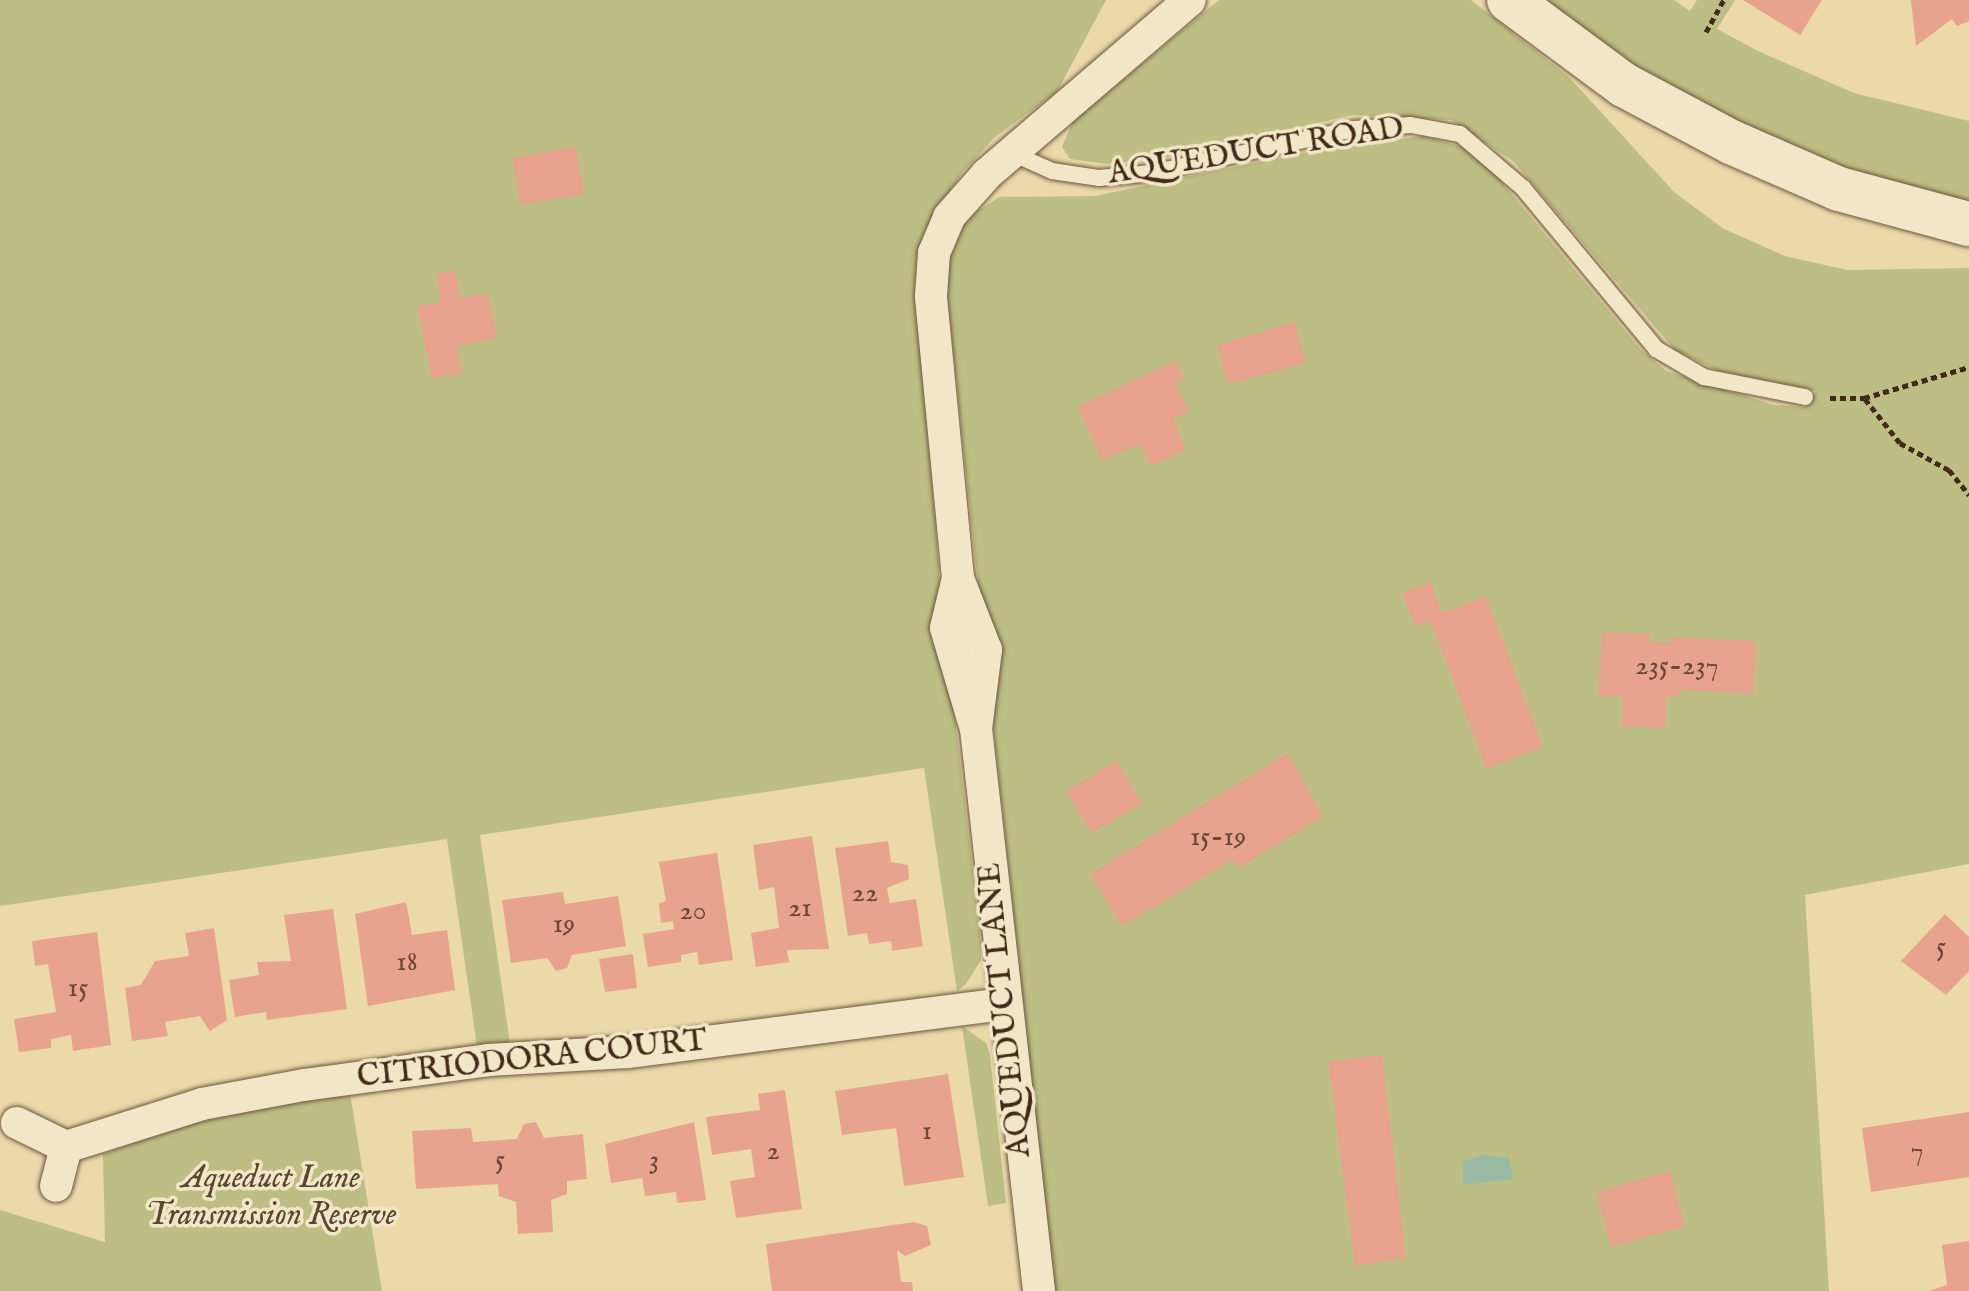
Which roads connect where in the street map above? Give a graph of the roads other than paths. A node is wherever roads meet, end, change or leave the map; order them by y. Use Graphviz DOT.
graph roads {
  1 [pos="1190,0"];
  2 [pos="1509,0"];
  3 [pos="1012,153"];
  4 [pos="1969,224"];
  5 [pos="1805,397"];
  6 [pos="1004,1004"];
  7 [pos="17,1123"];
  8 [pos="66,1147"];
  9 [pos="56,1186"];
  10 [pos="1039,1291"];
  1 -- 3 [label="street, AQUEDUCT LANE"];
  2 -- 4 [label="main road"];
  3 -- 5 [label="lane, AQUEDUCT ROAD"];
  3 -- 6 [label="street, AQUEDUCT LANE"];
  6 -- 8 [label="street, CITRIODORA COURT"];
  6 -- 10 [label="street, AQUEDUCT LANE"];
  7 -- 8 [label="street"];
  8 -- 9 [label="street"];
}
